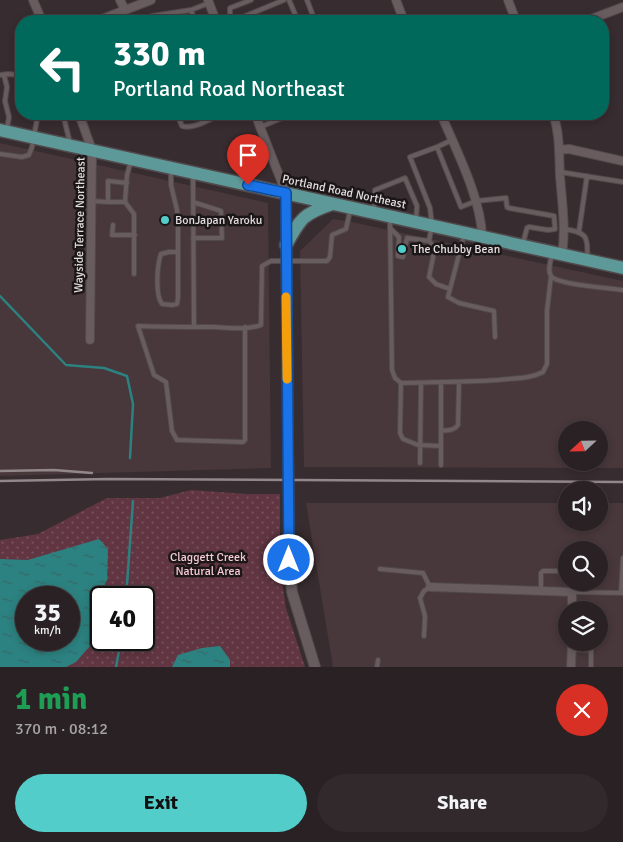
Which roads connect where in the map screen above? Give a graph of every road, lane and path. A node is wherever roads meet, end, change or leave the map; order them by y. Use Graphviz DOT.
graph roads {
  1 [pos="33,0"];
  2 [pos="120,0"];
  3 [pos="151,0"];
  4 [pos="251,0"];
  5 [pos="284,0"];
  6 [pos="289,0"];
  7 [pos="307,0"];
  8 [pos="396,0"];
  9 [pos="508,0"];
  10 [pos="208,1"];
  11 [pos="623,7"];
  12 [pos="125,10"];
  13 [pos="191,10"];
  14 [pos="39,15"];
  15 [pos="112,15"];
  16 [pos="158,15"];
  17 [pos="193,15"];
  18 [pos="214,15"];
  19 [pos="232,15"];
  20 [pos="248,15"];
  21 [pos="295,15"];
  22 [pos="313,15"];
  23 [pos="402,15"];
  24 [pos="514,15"];
  25 [pos="602,15"];
  26 [pos="2,75"];
  27 [pos="15,75"];
  28 [pos="37,120"];
  29 [pos="65,120"];
  30 [pos="82,120"];
  31 [pos="180,120"];
  32 [pos="208,120"];
  33 [pos="257,120"];
  34 [pos="277,120"];
  35 [pos="444,120"];
  36 [pos="555,120"];
  37 [pos="260,127"];
  38 [pos="3,130"];
  39 [pos="33,137"];
  40 [pos="452,140"];
  41 [pos="70,145"];
  42 [pos="436,147"];
  43 [pos="92,150"];
  44 [pos="559,150"];
  45 [pos="0,154"];
  46 [pos="131,159"];
  47 [pos="623,161"];
  48 [pos="171,167"];
  49 [pos="193,172"];
  50 [pos="560,172"];
  51 [pos="587,176"];
  52 [pos="623,182"];
  53 [pos="126,183"];
  54 [pos="286,193"];
  55 [pos="92,201"];
  56 [pos="476,201"];
  57 [pos="108,202"];
  58 [pos="125,202"];
  59 [pos="193,202"];
  60 [pos="333,204"];
  61 [pos="351,207"];
  62 [pos="374,212"];
  63 [pos="555,219"];
  64 [pos="390,222"];
  65 [pos="416,222"];
  66 [pos="112,224"];
  67 [pos="432,225"];
  68 [pos="564,225"];
  69 [pos="579,231"];
  70 [pos="464,233"];
  71 [pos="135,236"];
  72 [pos="482,236"];
  73 [pos="193,238"];
  74 [pos="429,241"];
  75 [pos="286,245"];
  76 [pos="523,245"];
  77 [pos="178,252"];
  78 [pos="557,253"];
  79 [pos="286,260"];
  80 [pos="586,260"];
  81 [pos="623,268"];
  82 [pos="134,274"];
  83 [pos="551,276"];
  84 [pos="450,289"];
  85 [pos="623,290"];
  86 [pos="194,327"];
  87 [pos="245,327"];
  88 [pos="495,337"];
  89 [pos="90,340"];
  90 [pos="441,382"];
  91 [pos="459,382"];
  92 [pos="402,383"];
  93 [pos="420,383"];
  94 [pos="441,431"];
  95 [pos="421,445"];
  96 [pos="441,446"];
  97 [pos="420,463"];
  98 [pos="441,466"];
  99 [pos="623,558"];
  100 [pos="380,569"];
  101 [pos="558,571"];
  102 [pos="430,587"];
  103 [pos="541,591"];
  104 [pos="570,592"];
  105 [pos="622,593"];
  106 [pos="571,601"];
  107 [pos="424,636"];
  108 [pos="571,651"];
  109 [pos="591,651"];
  110 [pos="378,660"];
  111 [pos="315,667"];
  112 [pos="377,667"];
  113 [pos="571,667"];
  114 [pos="591,667"];
  1 -- 14 [label="street"];
  2 -- 12 [label="street"];
  3 -- 12 [label="street"];
  4 -- 19 [label="lane"];
  5 -- 20 [label="lane"];
  6 -- 21 [label="lane"];
  7 -- 22 [label="lane"];
  8 -- 23 [label="street"];
  9 -- 24 [label="street"];
  10 -- 13 [label="lane"];
  10 -- 18 [label="street"];
  11 -- 25 [label="street"];
  12 -- 15 [label="street"];
  13 -- 16 [label="lane"];
  13 -- 17 [label="lane"];
  26 -- 27 [label="lane"];
  26 -- 38 [label="lane"];
  28 -- 39 [label="lane"];
  29 -- 41 [label="lane"];
  30 -- 43 [label="street, Wayside Terrace Northeast"];
  31 -- 32 [label="lane"];
  33 -- 37 [label="street"];
  34 -- 37 [label="lane"];
  35 -- 40 [label="street"];
  36 -- 44 [label="street"];
  37 -- 54 [label="street"];
  38 -- 39 [label="main road, Portland Road Northeast"];
  39 -- 41 [label="main road, Portland Road Northeast"];
  39 -- 45 [label="lane"];
  40 -- 42 [label="lane"];
  40 -- 56 [label="street"];
  41 -- 43 [label="main road, Portland Road Northeast"];
  42 -- 56 [label="lane"];
  42 -- 67 [label="lane"];
  43 -- 46 [label="main road, Portland Road Northeast"];
  43 -- 55 [label="street, Wayside Terrace Northeast"];
  44 -- 47 [label="street"];
  44 -- 50 [label="street"];
  46 -- 48 [label="main road, Portland Road Northeast"];
  46 -- 53 [label="lane"];
  48 -- 49 [label="main road, Portland Road Northeast"];
  48 -- 77 [label="lane"];
  49 -- 54 [label="main road, Portland Road Northeast"];
  49 -- 59 [label="lane"];
  50 -- 51 [label="lane"];
  50 -- 68 [label="street"];
  51 -- 52 [label="lane"];
  51 -- 69 [label="lane"];
  53 -- 57 [label="lane"];
  53 -- 58 [label="lane"];
  54 -- 60 [label="main road, Portland Road Northeast"];
  54 -- 75 [label="street"];
  55 -- 57 [label="lane"];
  55 -- 89 [label="street, Wayside Terrace Northeast"];
  56 -- 63 [label="lane"];
  56 -- 72 [label="street"];
  57 -- 58 [label="lane"];
  58 -- 71 [label="lane"];
  59 -- 73 [label="lane"];
  59 -- 73 [label="lane"];
  60 -- 61 [label="main road, Portland Road Northeast"];
  60 -- 75 [label="main road"];
  61 -- 62 [label="main road, Portland Road Northeast"];
  61 -- 79 [label="lane"];
  62 -- 64 [label="main road, Portland Road Northeast"];
  62 -- 65 [label="lane"];
  63 -- 68 [label="lane"];
  63 -- 76 [label="lane"];
  64 -- 65 [label="main road, Portland Road Northeast"];
  64 -- 74 [label="lane"];
  64 -- 92 [label="lane"];
  65 -- 67 [label="main road, Portland Road Northeast"];
  66 -- 71 [label="lane"];
  67 -- 70 [label="main road, Portland Road Northeast"];
  67 -- 74 [label="lane"];
  68 -- 69 [label="lane"];
  68 -- 78 [label="street"];
  69 -- 80 [label="lane"];
  70 -- 72 [label="main road, Portland Road Northeast"];
  70 -- 84 [label="lane"];
  71 -- 82 [label="lane"];
  72 -- 76 [label="main road, Portland Road Northeast"];
  73 -- 86 [label="lane"];
  74 -- 84 [label="lane"];
  75 -- 79 [label="street"];
  76 -- 78 [label="main road, Portland Road Northeast"];
  77 -- 77 [label="lane"];
  78 -- 80 [label="main road, Portland Road Northeast"];
  78 -- 83 [label="lane"];
  79 -- 87 [label="lane"];
  79 -- 111 [label="street, bridge"];
  80 -- 81 [label="main road, Portland Road Northeast"];
  83 -- 85 [label="lane"];
  83 -- 91 [label="lane"];
  84 -- 88 [label="lane"];
  86 -- 87 [label="lane"];
  86 -- 87 [label="lane"];
  90 -- 91 [label="lane"];
  90 -- 93 [label="lane"];
  90 -- 94 [label="lane"];
  91 -- 94 [label="lane"];
  92 -- 93 [label="lane"];
  92 -- 95 [label="lane"];
  93 -- 95 [label="lane"];
  94 -- 96 [label="lane"];
  95 -- 96 [label="lane"];
  95 -- 97 [label="lane"];
  96 -- 98 [label="lane"];
  99 -- 105 [label="lane"];
  100 -- 102 [label="lane"];
  101 -- 103 [label="lane"];
  102 -- 103 [label="street"];
  102 -- 107 [label="lane"];
  103 -- 104 [label="street"];
  104 -- 105 [label="lane"];
  104 -- 106 [label="street"];
  108 -- 113 [label="street"];
  109 -- 114 [label="lane"];
  110 -- 112 [label="lane"];
}
